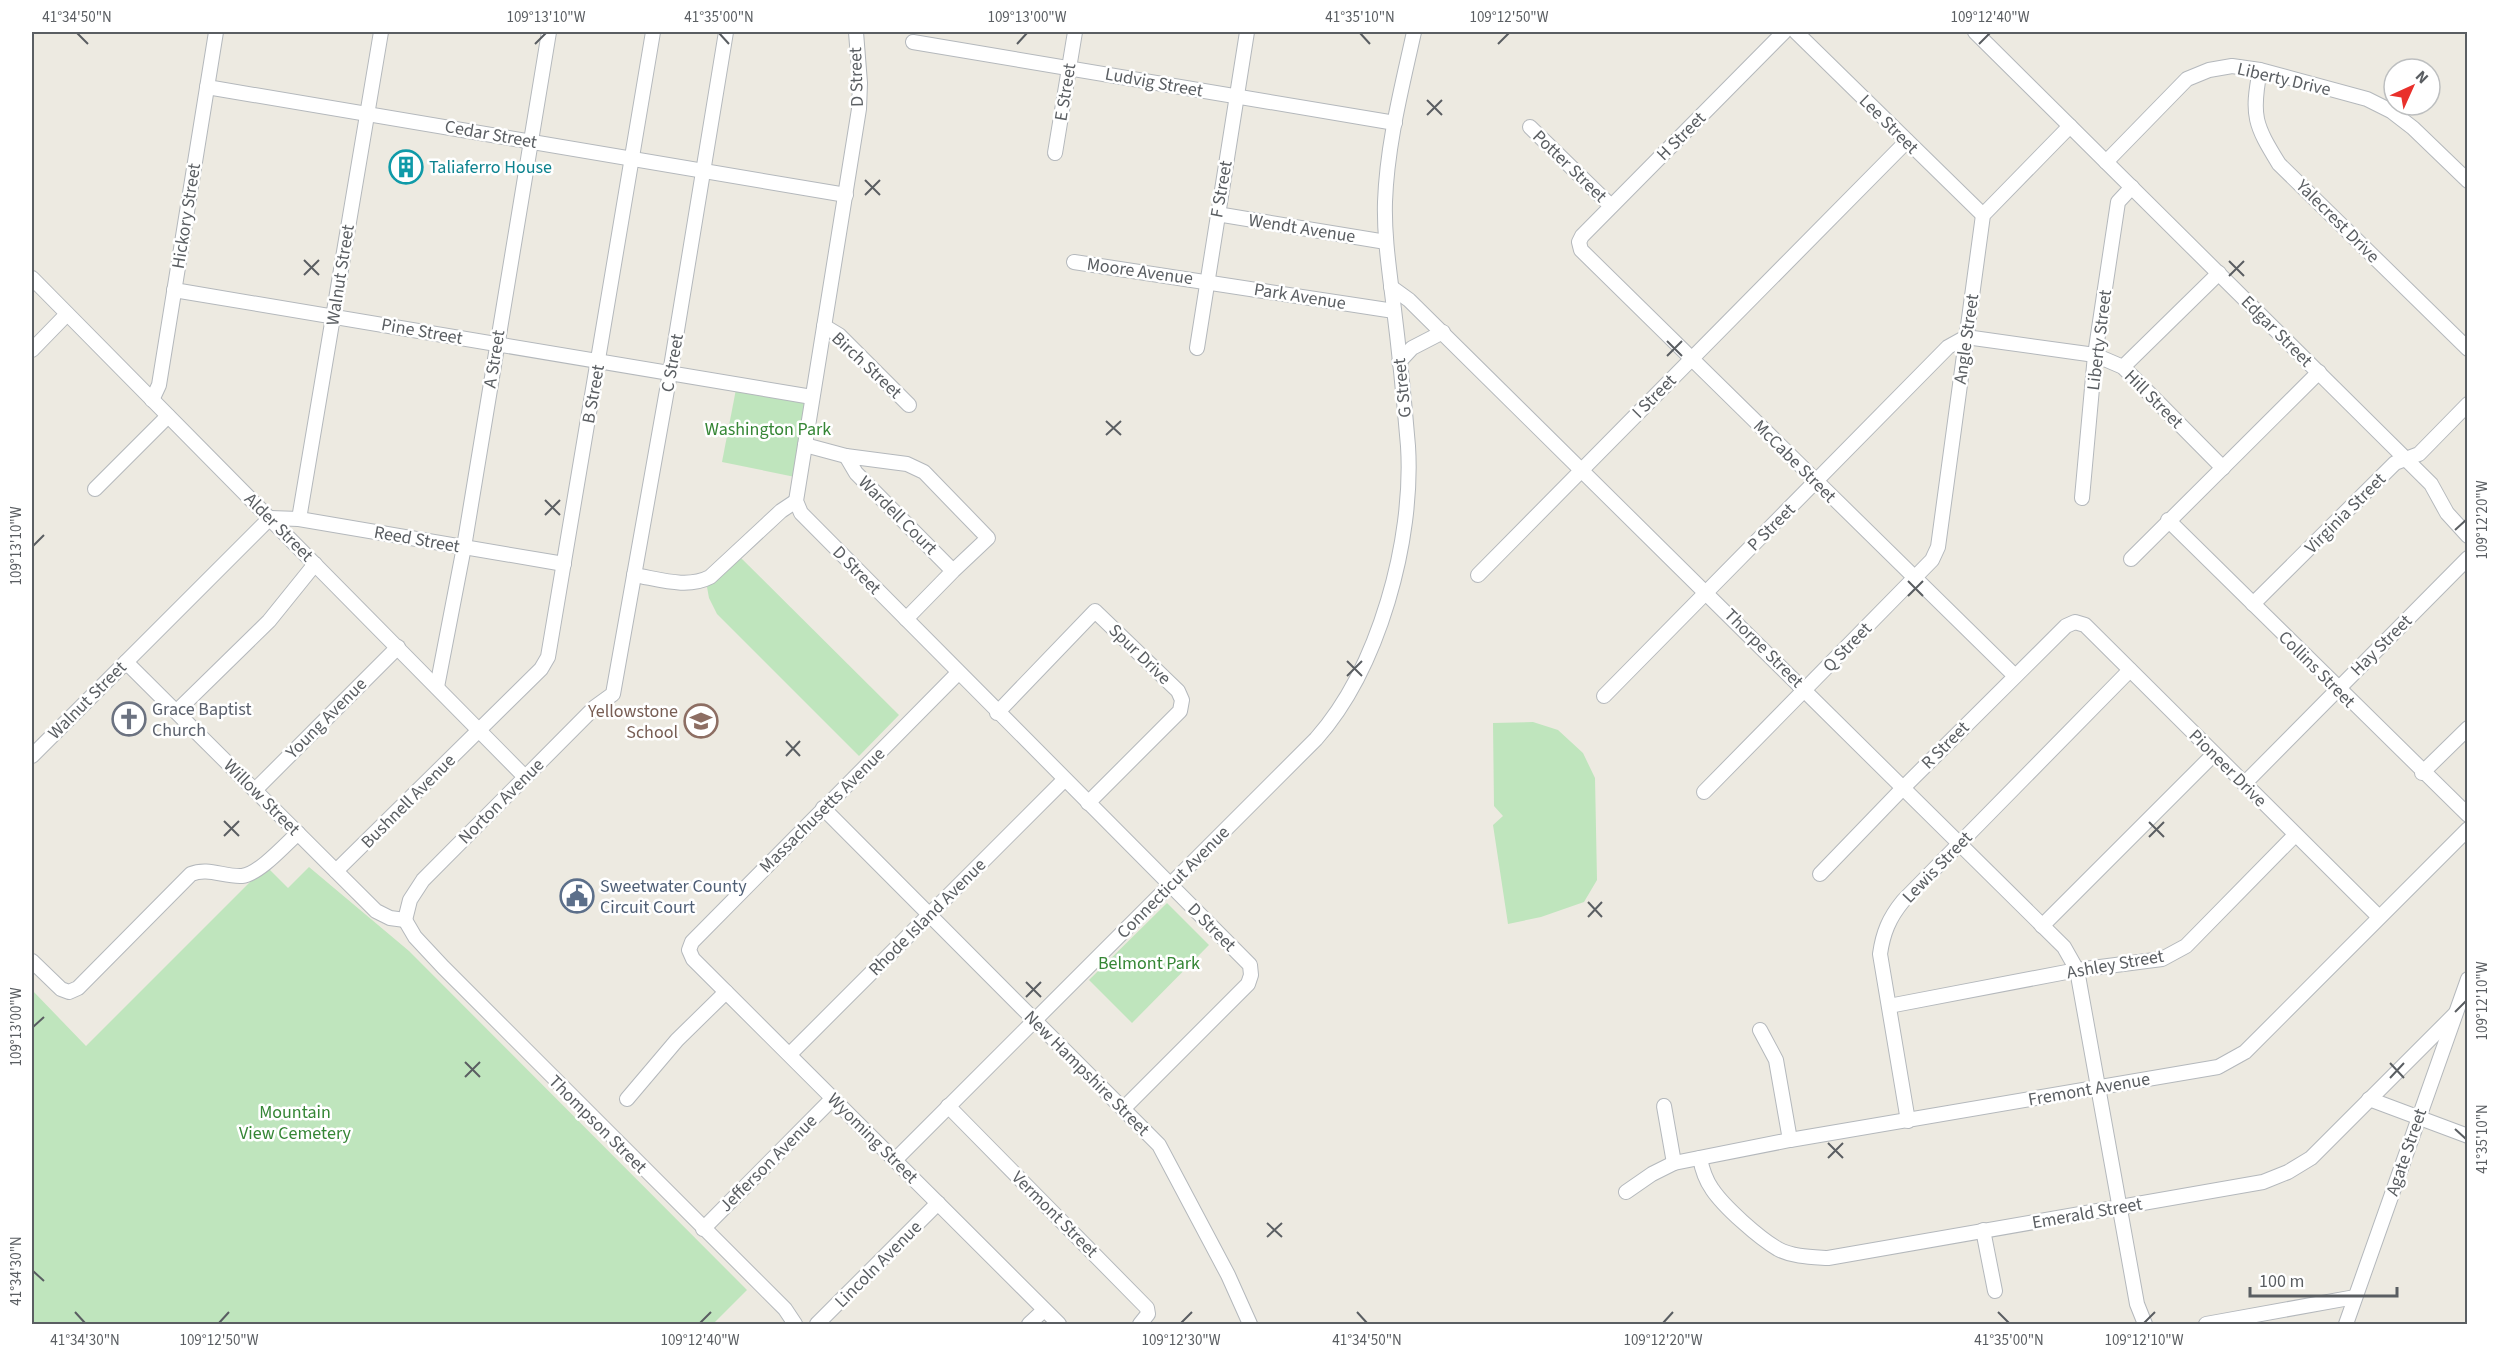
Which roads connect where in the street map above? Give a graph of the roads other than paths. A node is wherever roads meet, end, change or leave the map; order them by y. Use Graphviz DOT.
graph roads {
  1 [pos="216,32"];
  2 [pos="381,32"];
  3 [pos="549,32"];
  4 [pos="653,32"];
  5 [pos="726,32"];
  6 [pos="856,32"];
  7 [pos="1075,32"];
  8 [pos="1247,32"];
  9 [pos="1414,32"];
  10 [pos="1784,32"];
  11 [pos="1796,32"];
  12 [pos="1974,32"];
  13 [pos="913,42"];
  14 [pos="1069,67"];
  15 [pos="2260,70"];
  16 [pos="207,87"];
  17 [pos="1237,96"];
  18 [pos="367,113"];
  19 [pos="1395,123"];
  20 [pos="2070,126"];
  21 [pos="1530,127"];
  22 [pos="531,141"];
  23 [pos="1907,141"];
  24 [pos="1055,153"];
  25 [pos="633,159"];
  26 [pos="2106,162"];
  27 [pos="703,171"];
  28 [pos="2468,181"];
  29 [pos="2132,187"];
  30 [pos="846,195"];
  31 [pos="1611,206"];
  32 [pos="1217,214"];
  33 [pos="1983,215"];
  34 [pos="1386,242"];
  35 [pos="1579,242"];
  36 [pos="1074,262"];
  37 [pos="2219,273"];
  38 [pos="32,278"];
  39 [pos="1207,281"];
  40 [pos="1392,287"];
  41 [pos="174,290"];
  42 [pos="1394,311"];
  43 [pos="67,314"];
  44 [pos="333,317"];
  45 [pos="824,326"];
  46 [pos="1443,332"];
  47 [pos="1966,337"];
  48 [pos="496,344"];
  49 [pos="1197,348"];
  50 [pos="32,350"];
  51 [pos="2468,350"];
  52 [pos="2095,356"];
  53 [pos="1691,358"];
  54 [pos="598,361"];
  55 [pos="1399,362"];
  56 [pos="2122,367"];
  57 [pos="2319,372"];
  58 [pos="670,373"];
  59 [pos="812,397"];
  60 [pos="152,400"];
  61 [pos="2468,404"];
  62 [pos="909,405"];
  63 [pos="168,416"];
  64 [pos="805,445"];
  65 [pos="846,456"];
  66 [pos="2407,460"];
  67 [pos="2223,468"];
  68 [pos="1582,469"];
  69 [pos="1816,482"];
  70 [pos="95,489"];
  71 [pos="2082,498"];
  72 [pos="796,501"];
  73 [pos="270,518"];
  74 [pos="300,519"];
  75 [pos="2168,520"];
  76 [pos="2468,536"];
  77 [pos="464,547"];
  78 [pos="2468,558"];
  79 [pos="2131,559"];
  80 [pos="315,564"];
  81 [pos="564,564"];
  82 [pos="953,571"];
  83 [pos="634,575"];
  84 [pos="1478,575"];
  85 [pos="1914,578"];
  86 [pos="1706,592"];
  87 [pos="2253,604"];
  88 [pos="906,619"];
  89 [pos="2075,622"];
  90 [pos="398,647"];
  91 [pos="126,662"];
  92 [pos="2130,670"];
  93 [pos="958,673"];
  94 [pos="2015,676"];
  95 [pos="437,687"];
  96 [pos="1805,689"];
  97 [pos="2337,689"];
  98 [pos="613,694"];
  99 [pos="1604,696"];
  100 [pos="177,711"];
  101 [pos="997,713"];
  102 [pos="2468,728"];
  103 [pos="479,730"];
  104 [pos="1324,730"];
  105 [pos="2214,754"];
  106 [pos="32,756"];
  107 [pos="2422,773"];
  108 [pos="525,777"];
  109 [pos="1064,780"];
  110 [pos="2244,784"];
  111 [pos="1903,788"];
  112 [pos="255,790"];
  113 [pos="1704,792"];
  114 [pos="1088,803"];
  115 [pos="823,808"];
  116 [pos="2468,815"];
  117 [pos="2468,829"];
  118 [pos="298,833"];
  119 [pos="2295,835"];
  120 [pos="1960,844"];
  121 [pos="336,872"];
  122 [pos="1820,874"];
  123 [pos="1169,885"];
  124 [pos="929,914"];
  125 [pos="2379,917"];
  126 [pos="405,920"];
  127 [pos="2042,926"];
  128 [pos="688,950"];
  129 [pos="32,960"];
  130 [pos="2077,970"];
  131 [pos="2468,979"];
  132 [pos="726,992"];
  133 [pos="1889,1006"];
  134 [pos="2455,1014"];
  135 [pos="1035,1020"];
  136 [pos="1760,1030"];
  137 [pos="790,1054"];
  138 [pos="2098,1088"];
  139 [pos="833,1098"];
  140 [pos="627,1099"];
  141 [pos="2369,1099"];
  142 [pos="948,1106"];
  143 [pos="1664,1106"];
  144 [pos="1124,1108"];
  145 [pos="2418,1117"];
  146 [pos="1908,1121"];
  147 [pos="2468,1136"];
  148 [pos="1790,1140"];
  149 [pos="1700,1158"];
  150 [pos="895,1160"];
  151 [pos="1674,1163"];
  152 [pos="1626,1192"];
  153 [pos="938,1203"];
  154 [pos="2119,1207"];
  155 [pos="703,1229"];
  156 [pos="1983,1230"];
  157 [pos="1995,1291"];
  158 [pos="2355,1297"];
  159 [pos="1044,1310"];
  160 [pos="795,1324"];
  161 [pos="817,1324"];
  162 [pos="1029,1324"];
  163 [pos="1059,1324"];
  164 [pos="1140,1324"];
  165 [pos="1250,1324"];
  166 [pos="2145,1324"];
  167 [pos="2206,1324"];
  168 [pos="2346,1324"];
  1 -- 16 [label="street, Hickory Street"];
  2 -- 18 [label="street, Walnut Street"];
  3 -- 22 [label="street, A Street"];
  4 -- 25 [label="street, B Street"];
  5 -- 27 [label="street, C Street"];
  6 -- 30 [label="street, D Street"];
  7 -- 14 [label="street, E Street"];
  8 -- 17 [label="street, F Street"];
  9 -- 19 [label="street, G Street"];
  10 -- 31 [label="street, H Street"];
  11 -- 23 [label="street, Lee Street"];
  12 -- 20 [label="street, Edgar Street"];
  13 -- 14 [label="street, Ludvig Street"];
  14 -- 17 [label="street, Ludvig Street"];
  14 -- 24 [label="street, E Street"];
  15 -- 26 [label="street, Liberty Drive"];
  15 -- 28 [label="street, Liberty Drive"];
  15 -- 51 [label="street, Yalecrest Drive"];
  16 -- 18 [label="street, Cedar Street"];
  16 -- 41 [label="street, Hickory Street"];
  17 -- 19 [label="street, Ludvig Street"];
  17 -- 32 [label="street, F Street"];
  18 -- 22 [label="street, Cedar Street"];
  18 -- 44 [label="street, Walnut Street"];
  19 -- 34 [label="street, G Street"];
  20 -- 26 [label="street, Edgar Street"];
  20 -- 33 [label="street"];
  21 -- 31 [label="street, Potter Street"];
  22 -- 25 [label="street, Cedar Street"];
  22 -- 48 [label="street, A Street"];
  23 -- 33 [label="street, Lee Street"];
  23 -- 53 [label="street, I Street"];
  25 -- 27 [label="street, Cedar Street"];
  25 -- 54 [label="street, B Street"];
  26 -- 29 [label="street, Edgar Street"];
  27 -- 30 [label="street, Cedar Street"];
  27 -- 58 [label="street, C Street"];
  29 -- 37 [label="street, Edgar Street"];
  29 -- 52 [label="street, Liberty Street"];
  30 -- 45 [label="street, D Street"];
  31 -- 35 [label="street, H Street"];
  32 -- 34 [label="street, Wendt Avenue"];
  32 -- 39 [label="street, F Street"];
  33 -- 47 [label="street, Angle Street"];
  34 -- 40 [label="street, G Street"];
  35 -- 53 [label="street, McCabe Street"];
  36 -- 39 [label="street, Moore Avenue"];
  37 -- 56 [label="street"];
  37 -- 57 [label="street, Edgar Street"];
  38 -- 43 [label="street, Alder Street"];
  39 -- 42 [label="street, Park Avenue"];
  39 -- 49 [label="street, F Street"];
  40 -- 42 [label="street, G Street"];
  40 -- 46 [label="street, Thorpe Street"];
  41 -- 44 [label="street, Pine Street"];
  41 -- 60 [label="street, Hickory Street"];
  42 -- 55 [label="street, G Street"];
  43 -- 50 [label="street"];
  43 -- 60 [label="street, Alder Street"];
  44 -- 48 [label="street, Pine Street"];
  44 -- 74 [label="street, Walnut Street"];
  45 -- 59 [label="street, D Street"];
  45 -- 62 [label="street, Birch Street"];
  46 -- 55 [label="street"];
  46 -- 68 [label="street, Thorpe Street"];
  47 -- 52 [label="street, Hill Street"];
  47 -- 69 [label="street, P Street"];
  47 -- 85 [label="street, Angle Street"];
  48 -- 54 [label="street, Pine Street"];
  48 -- 77 [label="street, A Street"];
  52 -- 56 [label="street, Hill Street"];
  52 -- 71 [label="street, Liberty Street"];
  53 -- 68 [label="street, I Street"];
  53 -- 69 [label="street, McCabe Street"];
  54 -- 58 [label="street, Pine Street"];
  54 -- 81 [label="street, B Street"];
  55 -- 104 [label="street, G Street"];
  56 -- 67 [label="street, Hill Street"];
  57 -- 66 [label="street, Edgar Street"];
  57 -- 67 [label="street"];
  58 -- 59 [label="street, Pine Street"];
  58 -- 83 [label="street, C Street"];
  59 -- 64 [label="street, D Street"];
  60 -- 63 [label="street, Alder Street"];
  61 -- 66 [label="street, Virginia Street"];
  63 -- 70 [label="street"];
  63 -- 73 [label="street, Alder Street"];
  64 -- 65 [label="street, Wardell Court"];
  64 -- 72 [label="street, D Street"];
  65 -- 82 [label="street, Wardell Court"];
  65 -- 82 [label="street, Wardell Court"];
  66 -- 76 [label="street, Edgar Street"];
  66 -- 87 [label="street, Virginia Street"];
  67 -- 75 [label="street"];
  68 -- 84 [label="street, I Street"];
  68 -- 86 [label="street, Thorpe Street"];
  69 -- 85 [label="street, McCabe Street"];
  69 -- 86 [label="street, P Street"];
  72 -- 83 [label="street"];
  72 -- 88 [label="street, D Street"];
  73 -- 74 [label="street, Reed Street"];
  73 -- 80 [label="street, Alder Street"];
  73 -- 91 [label="street, Walnut Street"];
  74 -- 77 [label="street, Reed Street"];
  75 -- 79 [label="street"];
  75 -- 87 [label="street, Collins Street"];
  77 -- 81 [label="street, Reed Street"];
  77 -- 95 [label="street, A Street"];
  78 -- 97 [label="street, Hay Street"];
  80 -- 90 [label="street, Alder Street"];
  80 -- 100 [label="street"];
  81 -- 103 [label="street, B Street"];
  82 -- 88 [label="street, Wardell Court"];
  83 -- 98 [label="street, C Street"];
  85 -- 94 [label="street, McCabe Street"];
  85 -- 96 [label="street, Q Street"];
  86 -- 96 [label="street, Thorpe Street"];
  86 -- 99 [label="street, P Street"];
  87 -- 97 [label="street, Collins Street"];
  88 -- 93 [label="street, D Street"];
  89 -- 92 [label="street, Pioneer Drive"];
  89 -- 94 [label="street, R Street"];
  90 -- 95 [label="street, Alder Street"];
  90 -- 112 [label="street, Young Avenue"];
  91 -- 100 [label="street, Willow Street"];
  91 -- 106 [label="street, Walnut Street"];
  92 -- 105 [label="street, Pioneer Drive"];
  92 -- 120 [label="street, Lewis Street"];
  93 -- 101 [label="street, D Street"];
  93 -- 115 [label="street, Massachusetts Avenue"];
  94 -- 111 [label="street, R Street"];
  95 -- 103 [label="street, Alder Street"];
  96 -- 111 [label="street, Thorpe Street"];
  96 -- 113 [label="street, Q Street"];
  97 -- 107 [label="street, Collins Street"];
  97 -- 110 [label="street, Hay Street"];
  98 -- 108 [label="street, Norton Avenue"];
  100 -- 112 [label="street, Willow Street"];
  101 -- 109 [label="street, D Street"];
  101 -- 114 [label="street, Spur Drive"];
  102 -- 107 [label="street"];
  103 -- 108 [label="street, Alder Street"];
  103 -- 121 [label="street, Bushnell Avenue"];
  104 -- 123 [label="street, Connecticut Avenue"];
  105 -- 110 [label="street, Pioneer Drive"];
  105 -- 127 [label="street"];
  107 -- 116 [label="street, Collins Street"];
  108 -- 126 [label="street, Norton Avenue"];
  109 -- 114 [label="street, D Street"];
  109 -- 124 [label="street, Rhode Island Avenue"];
  110 -- 119 [label="street, Pioneer Drive"];
  111 -- 120 [label="street, Thorpe Street"];
  111 -- 122 [label="street, R Street"];
  112 -- 118 [label="street, Willow Street"];
  114 -- 123 [label="street, D Street"];
  115 -- 124 [label="street, New Hampshire Street"];
  115 -- 128 [label="street, Massachusetts Avenue"];
  117 -- 125 [label="street, Fremont Avenue"];
  118 -- 121 [label="street, Willow Street"];
  118 -- 129 [label="street"];
  119 -- 125 [label="street, Pioneer Drive"];
  119 -- 130 [label="street, Ashley Street"];
  120 -- 127 [label="street, Thorpe Street"];
  120 -- 133 [label="street, Lewis Street"];
  121 -- 126 [label="street, Willow Street"];
  123 -- 135 [label="street, Connecticut Avenue"];
  123 -- 144 [label="street, D Street"];
  124 -- 135 [label="street, New Hampshire Street"];
  124 -- 137 [label="street, Rhode Island Avenue"];
  125 -- 138 [label="street, Fremont Avenue"];
  126 -- 155 [label="street, Thompson Street"];
  127 -- 130 [label="street, Thorpe Street"];
  128 -- 132 [label="street, Wyoming Street"];
  130 -- 133 [label="street, Ashley Street"];
  130 -- 138 [label="street"];
  131 -- 134 [label="street, Agate Street"];
  132 -- 137 [label="street, Wyoming Street"];
  132 -- 140 [label="street"];
  133 -- 146 [label="street, Lewis Street"];
  134 -- 141 [label="street, Emerald Street"];
  134 -- 145 [label="street, Agate Street"];
  135 -- 142 [label="street, Connecticut Avenue"];
  135 -- 144 [label="street, New Hampshire Street"];
  136 -- 148 [label="street"];
  137 -- 139 [label="street, Wyoming Street"];
  138 -- 146 [label="street, Fremont Avenue"];
  138 -- 154 [label="street"];
  139 -- 150 [label="street, Wyoming Street"];
  139 -- 155 [label="street, Jefferson Avenue"];
  141 -- 145 [label="street"];
  141 -- 154 [label="street, Emerald Street"];
  142 -- 150 [label="street, Connecticut Avenue"];
  142 -- 164 [label="street, Vermont Street"];
  143 -- 151 [label="street"];
  144 -- 165 [label="street, New Hampshire Street"];
  145 -- 147 [label="street"];
  145 -- 158 [label="street, Agate Street"];
  146 -- 148 [label="street, Fremont Avenue"];
  148 -- 149 [label="street, Fremont Avenue"];
  149 -- 151 [label="street, Fremont Avenue"];
  149 -- 156 [label="street, Emerald Street"];
  150 -- 153 [label="street, Wyoming Street"];
  151 -- 152 [label="street, Fremont Avenue"];
  153 -- 159 [label="street, Wyoming Street"];
  153 -- 161 [label="street, Lincoln Avenue"];
  154 -- 156 [label="street, Emerald Street"];
  154 -- 166 [label="street"];
  155 -- 160 [label="street, Thompson Street"];
  156 -- 157 [label="street"];
  158 -- 167 [label="street"];
  158 -- 168 [label="street, Agate Street"];
  159 -- 162 [label="street"];
  159 -- 163 [label="street, Wyoming Street"];
}
